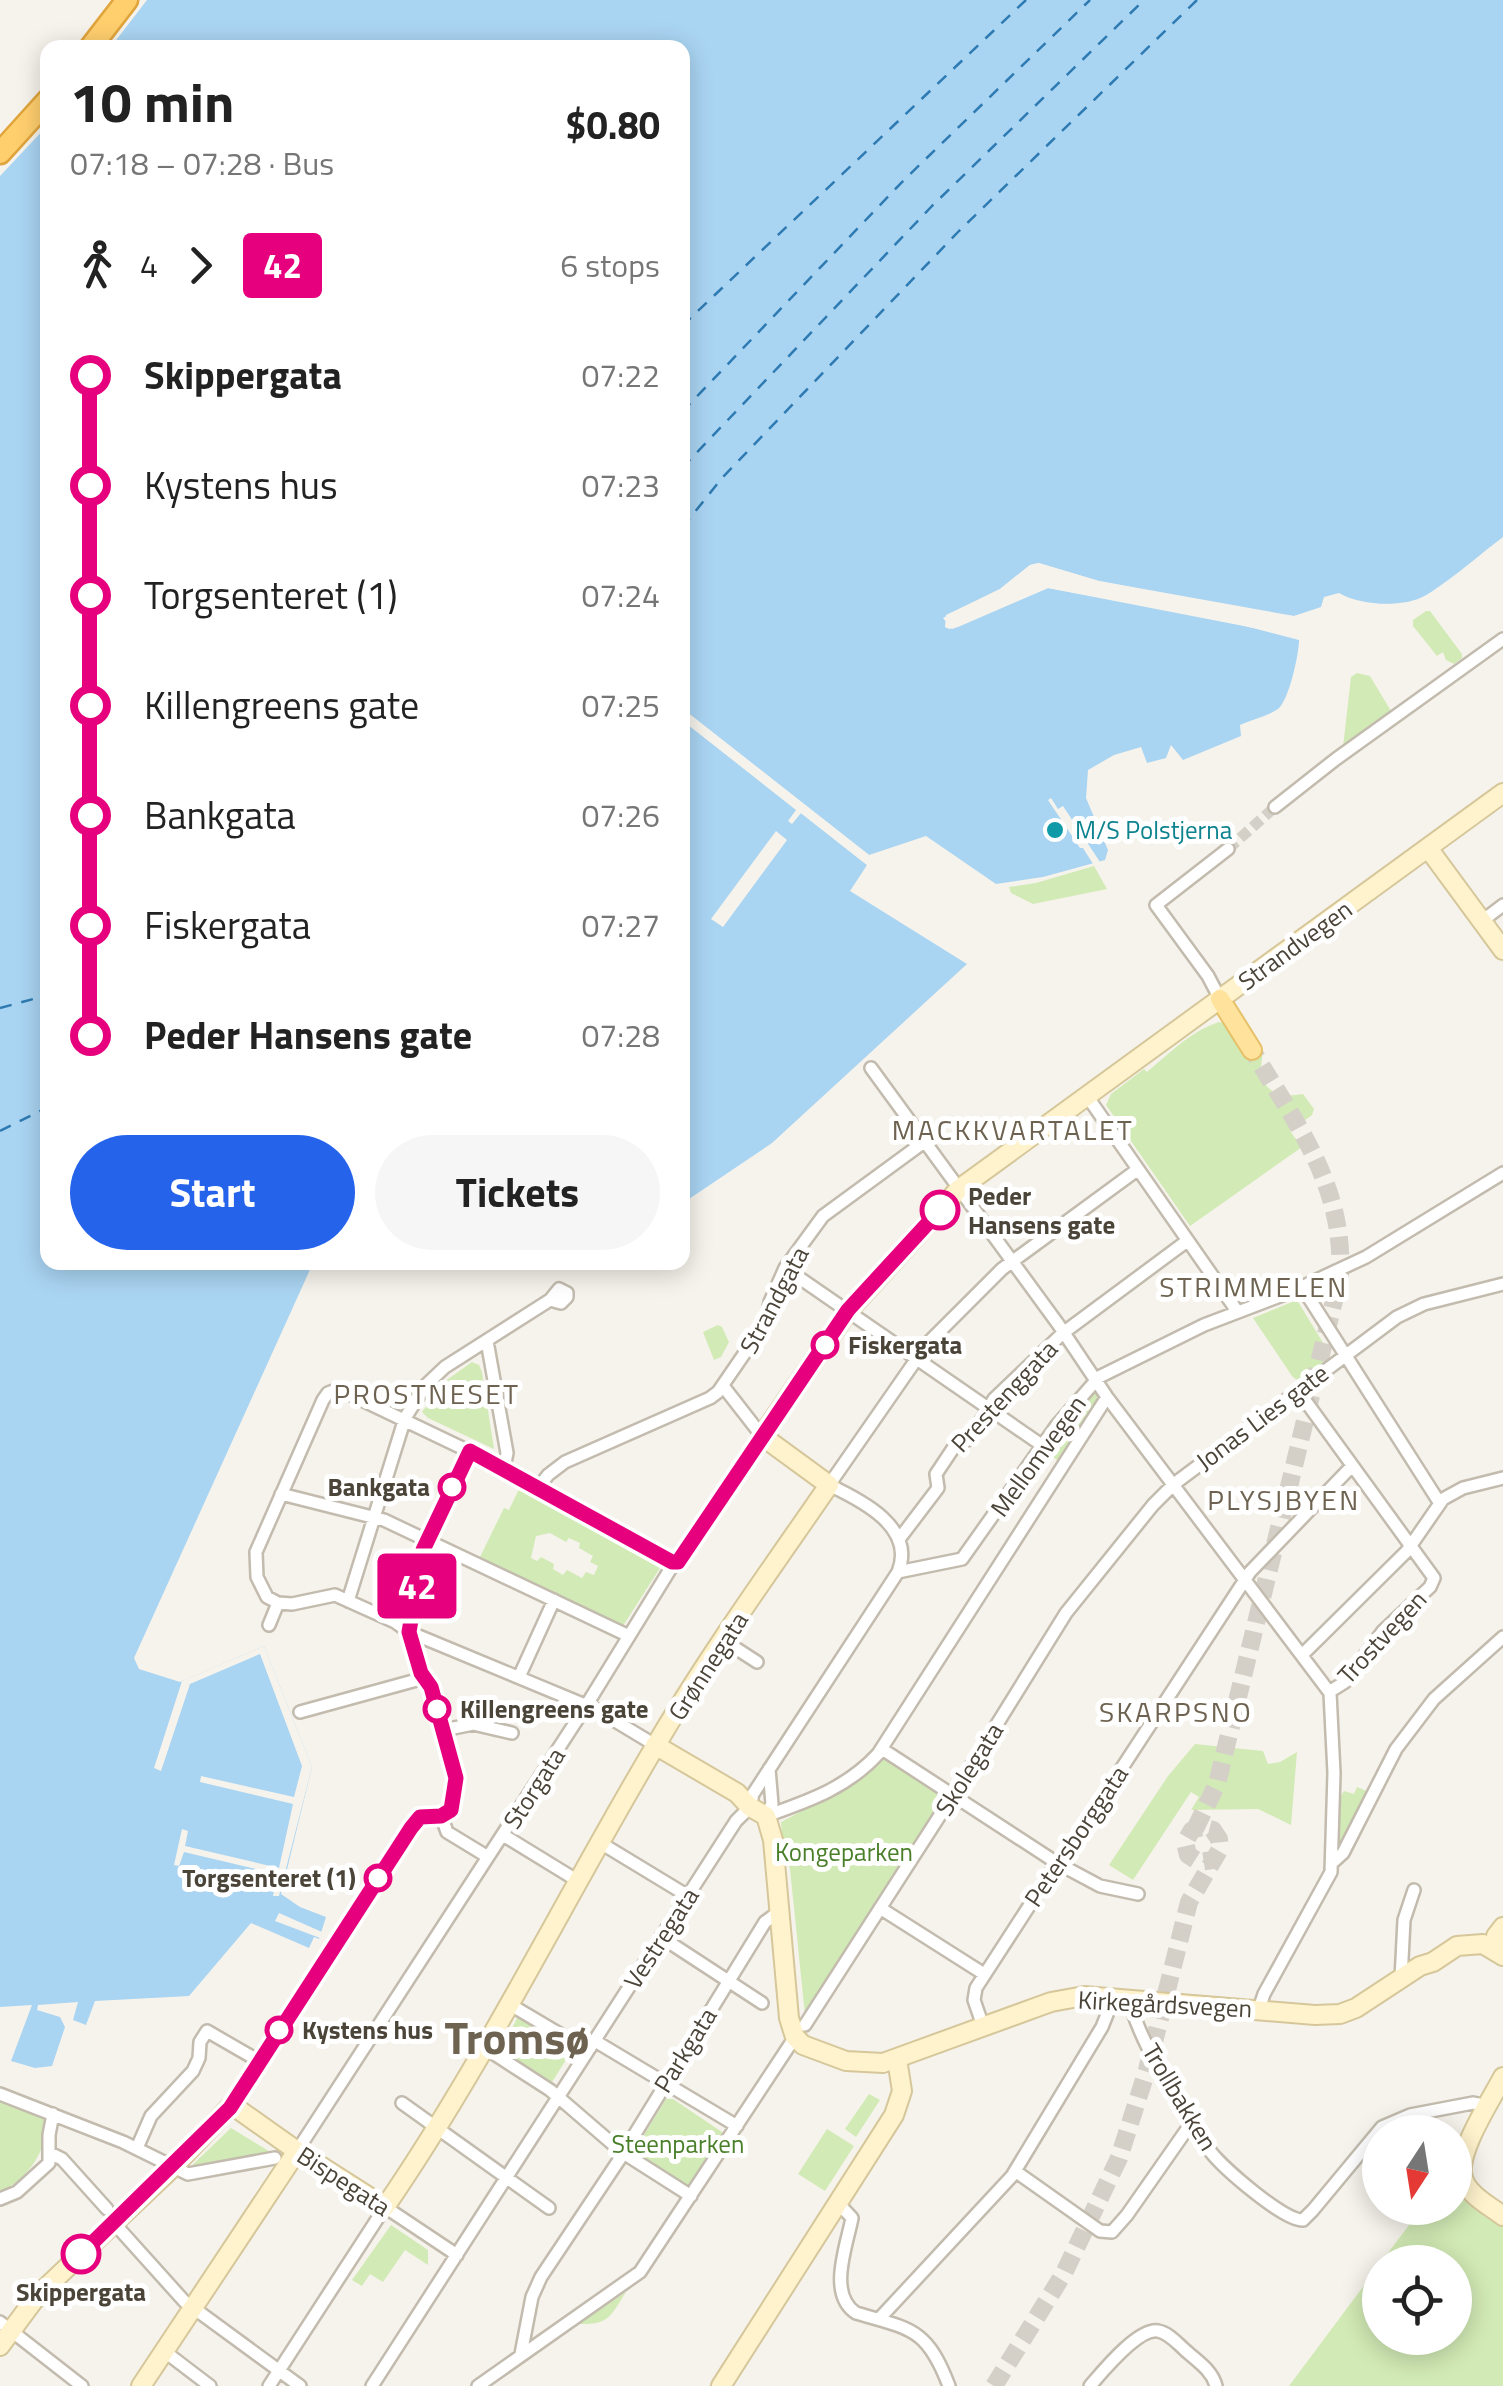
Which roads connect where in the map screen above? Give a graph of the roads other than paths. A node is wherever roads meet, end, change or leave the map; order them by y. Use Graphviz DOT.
graph roads {
  1 [pos="127,0"];
  2 [pos="96,40"];
  3 [pos="40,109"];
  4 [pos="0,152"];
  5 [pos="1503,639"];
  6 [pos="1503,793"];
  7 [pos="1276,807"];
  8 [pos="1428,848"];
  9 [pos="1228,849"];
  10 [pos="1503,905"];
  11 [pos="1482,921"];
  12 [pos="1503,950"];
  13 [pos="1220,999"];
  14 [pos="1252,1050"];
  15 [pos="871,1068"];
  16 [pos="1086,1096"];
  17 [pos="924,1142"];
  18 [pos="1137,1170"];
  19 [pos="1503,1173"];
  20 [pos="959,1189"];
  21 [pos="1187,1241"];
  22 [pos="1012,1263"];
  23 [pos="785,1268"];
  24 [pos="1503,1284"];
  25 [pos="1302,1288"];
  26 [pos="550,1300"];
  27 [pos="848,1310"];
  28 [pos="1237,1311"];
  29 [pos="1063,1333"];
  30 [pos="487,1341"];
  31 [pos="1344,1355"];
  32 [pos="915,1359"];
  33 [pos="1096,1380"];
  34 [pos="723,1386"];
  35 [pos="1298,1392"];
  36 [pos="1107,1397"];
  37 [pos="988,1408"];
  38 [pos="405,1418"];
  39 [pos="762,1436"];
  40 [pos="1043,1446"];
  41 [pos="470,1451"];
  42 [pos="1352,1466"];
  43 [pos="504,1468"];
  44 [pos="1503,1478"];
  45 [pos="1174,1484"];
  46 [pos="829,1485"];
  47 [pos="538,1486"];
  48 [pos="281,1494"];
  49 [pos="1439,1502"];
  50 [pos="375,1518"];
  51 [pos="900,1538"];
  52 [pos="427,1540"];
  53 [pos="1411,1545"];
  54 [pos="674,1562"];
  55 [pos="898,1572"];
  56 [pos="1246,1580"];
  57 [pos="554,1600"];
  58 [pos="348,1601"];
  59 [pos="278,1604"];
  60 [pos="1066,1614"];
  61 [pos="269,1625"];
  62 [pos="409,1632"];
  63 [pos="629,1636"];
  64 [pos="1503,1637"];
  65 [pos="723,1640"];
  66 [pos="1303,1654"];
  67 [pos="757,1662"];
  68 [pos="519,1677"];
  69 [pos="424,1678"];
  70 [pos="1329,1692"];
  71 [pos="586,1706"];
  72 [pos="300,1712"];
  73 [pos="444,1730"];
  74 [pos="512,1733"];
  75 [pos="656,1744"];
  76 [pos="882,1749"];
  77 [pos="769,1770"];
  78 [pos="954,1796"];
  79 [pos="758,1812"];
  80 [pos="441,1816"];
  81 [pos="503,1835"];
  82 [pos="599,1842"];
  83 [pos="488,1858"];
  84 [pos="1057,1863"];
  85 [pos="1332,1863"];
  86 [pos="578,1880"];
  87 [pos="1414,1890"];
  88 [pos="1138,1894"];
  89 [pos="688,1896"];
  90 [pos="880,1908"];
  91 [pos="780,1911"];
  92 [pos="661,1937"];
  93 [pos="1500,1943"];
  94 [pos="984,1974"];
  95 [pos="1401,1978"];
  96 [pos="727,1982"];
  97 [pos="1122,1997"];
  98 [pos="509,2004"];
  99 [pos="762,2004"];
  100 [pos="1259,2010"];
  101 [pos="983,2026"];
  102 [pos="800,2030"];
  103 [pos="593,2045"];
  104 [pos="485,2048"];
  105 [pos="811,2049"];
  106 [pos="897,2059"];
  107 [pos="260,2061"];
  108 [pos="776,2068"];
  109 [pos="1503,2077"];
  110 [pos="664,2083"];
  111 [pos="0,2094"];
  112 [pos="557,2099"];
  113 [pos="402,2103"];
  114 [pos="232,2104"];
  115 [pos="1488,2106"];
  116 [pos="53,2114"];
  117 [pos="1192,2122"];
  118 [pos="736,2126"];
  119 [pos="436,2128"];
  120 [pos="137,2148"];
  121 [pos="297,2151"];
  122 [pos="50,2152"];
  123 [pos="622,2152"];
  124 [pos="275,2158"];
  125 [pos="172,2168"];
  126 [pos="1016,2170"];
  127 [pos="509,2178"];
  128 [pos="691,2196"];
  129 [pos="0,2199"];
  130 [pos="838,2203"];
  131 [pos="386,2207"];
  132 [pos="549,2208"];
  133 [pos="110,2216"];
  134 [pos="1503,2216"];
  135 [pos="457,2255"];
  136 [pos="193,2308"];
  137 [pos="879,2318"];
  138 [pos="4,2335"];
  139 [pos="164,2351"];
  140 [pos="520,2354"];
  141 [pos="0,2363"];
  142 [pos="278,2371"];
  143 [pos="82,2386"];
  144 [pos="141,2386"];
  145 [pos="210,2386"];
  146 [pos="269,2386"];
  147 [pos="300,2386"];
  148 [pos="372,2386"];
  149 [pos="478,2386"];
  150 [pos="721,2386"];
  151 [pos="949,2386"];
  152 [pos="1090,2386"];
  153 [pos="1216,2386"];
  1 -- 2 [label="highway"];
  3 -- 4 [label="highway"];
  5 -- 7 [label="street"];
  6 -- 8 [label="street, Strandvegen"];
  8 -- 11 [label="street"];
  8 -- 13 [label="street, Strandvegen"];
  9 -- 13 [label="street"];
  10 -- 11 [label="street"];
  11 -- 12 [label="street"];
  13 -- 14 [label="main road"];
  13 -- 16 [label="street, Strandvegen"];
  15 -- 17 [label="street"];
  16 -- 18 [label="street"];
  16 -- 20 [label="street, Storgata"];
  17 -- 20 [label="street"];
  17 -- 23 [label="street, Strandgata"];
  18 -- 21 [label="street"];
  18 -- 22 [label="street, Grønnegata"];
  19 -- 25 [label="street, Mellomvegen"];
  20 -- 22 [label="street"];
  20 -- 27 [label="street, Storgata"];
  21 -- 28 [label="street"];
  21 -- 29 [label="street, Prestenggata"];
  22 -- 29 [label="street"];
  22 -- 32 [label="street, Grønnegata"];
  23 -- 27 [label="street"];
  23 -- 34 [label="street, Strandgata"];
  24 -- 31 [label="street, Jonas Lies gate"];
  25 -- 28 [label="street, Mellomvegen"];
  25 -- 31 [label="street"];
  26 -- 30 [label="street"];
  27 -- 32 [label="street"];
  27 -- 39 [label="street, Storgata"];
  28 -- 33 [label="street, Mellomvegen"];
  29 -- 33 [label="street"];
  29 -- 37 [label="street, Prestenggata"];
  30 -- 38 [label="street"];
  30 -- 43 [label="street"];
  31 -- 35 [label="street, Jonas Lies gate"];
  31 -- 49 [label="street"];
  32 -- 37 [label="street"];
  32 -- 46 [label="street, Grønnegata"];
  33 -- 36 [label="street"];
  33 -- 40 [label="street, Mellomvegen"];
  34 -- 39 [label="street"];
  34 -- 47 [label="street, Strandgata"];
  35 -- 42 [label="street"];
  35 -- 45 [label="street, Jonas Lies gate"];
  36 -- 45 [label="street"];
  36 -- 76 [label="street"];
  37 -- 40 [label="street"];
  37 -- 51 [label="street, Prestenggata"];
  38 -- 41 [label="street"];
  38 -- 48 [label="street"];
  38 -- 50 [label="street"];
  39 -- 46 [label="street"];
  39 -- 54 [label="street, Storgata"];
  40 -- 55 [label="street, Mellomvegen"];
  41 -- 43 [label="street"];
  41 -- 52 [label="street"];
  42 -- 53 [label="street"];
  42 -- 56 [label="street, Petersborggata"];
  43 -- 47 [label="street"];
  44 -- 49 [label="street"];
  45 -- 56 [label="street"];
  45 -- 60 [label="street, Jonas Lies gate"];
  46 -- 51 [label="street"];
  46 -- 65 [label="street, Grønnegata"];
  47 -- 54 [label="street"];
  48 -- 50 [label="street"];
  48 -- 59 [label="street"];
  49 -- 53 [label="street"];
  50 -- 52 [label="street"];
  50 -- 58 [label="street"];
  51 -- 55 [label="street, Vestregata"];
  52 -- 57 [label="street"];
  52 -- 62 [label="street"];
  53 -- 66 [label="street"];
  53 -- 70 [label="street, Trostvegen"];
  54 -- 63 [label="street, Storgata"];
  55 -- 77 [label="street, Vestregata"];
  56 -- 66 [label="street"];
  56 -- 84 [label="street, Petersborggata"];
  57 -- 63 [label="street"];
  57 -- 68 [label="street"];
  58 -- 59 [label="street"];
  58 -- 62 [label="street"];
  59 -- 61 [label="street"];
  60 -- 78 [label="street, Skolegata"];
  62 -- 68 [label="street"];
  62 -- 69 [label="street"];
  63 -- 71 [label="street, Storgata"];
  64 -- 85 [label="street"];
  65 -- 67 [label="street"];
  65 -- 75 [label="street, Grønnegata"];
  66 -- 70 [label="street"];
  68 -- 71 [label="street"];
  69 -- 72 [label="street"];
  69 -- 73 [label="street"];
  70 -- 85 [label="street"];
  71 -- 75 [label="street"];
  71 -- 81 [label="street, Storgata"];
  73 -- 74 [label="street"];
  73 -- 80 [label="street"];
  75 -- 79 [label="street"];
  75 -- 82 [label="street, Grønnegata"];
  76 -- 78 [label="street"];
  76 -- 79 [label="street"];
  77 -- 79 [label="street, Vestregata"];
  77 -- 79 [label="street"];
  78 -- 84 [label="street"];
  78 -- 90 [label="street, Skolegata"];
  79 -- 89 [label="street, Vestregata"];
  79 -- 91 [label="street"];
  80 -- 83 [label="street"];
  80 -- 107 [label="street"];
  81 -- 83 [label="street, Storgata"];
  81 -- 86 [label="street"];
  82 -- 86 [label="street, Grønnegata"];
  82 -- 89 [label="street"];
  83 -- 121 [label="street, Storgata"];
  84 -- 88 [label="street"];
  84 -- 94 [label="street, Petersborggata"];
  85 -- 100 [label="street"];
  86 -- 98 [label="street, Grønnegata"];
  87 -- 95 [label="street"];
  89 -- 92 [label="street, Vestregata"];
  90 -- 94 [label="street"];
  90 -- 102 [label="street, Skolegata"];
  91 -- 96 [label="street, Parkgata"];
  91 -- 102 [label="street"];
  92 -- 96 [label="street"];
  92 -- 103 [label="street, Vestregata"];
  93 -- 95 [label="street, Kirkegårdsvegen"];
  94 -- 101 [label="street"];
  95 -- 100 [label="street, Kirkegårdsvegen"];
  96 -- 99 [label="street"];
  96 -- 110 [label="street, Parkgata"];
  97 -- 100 [label="street, Kirkegårdsvegen"];
  97 -- 101 [label="street, Kirkegårdsvegen"];
  97 -- 117 [label="street, Trollbakken"];
  97 -- 126 [label="street"];
  98 -- 103 [label="street"];
  98 -- 104 [label="street, Grønnegata"];
  101 -- 106 [label="street, Kirkegårdsvegen"];
  102 -- 105 [label="street, Kirkegårdsvegen"];
  102 -- 108 [label="street, Skolegata"];
  103 -- 110 [label="street"];
  103 -- 112 [label="street, Vestregata"];
  104 -- 112 [label="street"];
  104 -- 119 [label="street, Grønnegata"];
  105 -- 106 [label="street, Kirkegårdsvegen"];
  105 -- 108 [label="street, Skolegata"];
  106 -- 130 [label="street"];
  107 -- 114 [label="street"];
  107 -- 120 [label="street"];
  108 -- 118 [label="street, Skolegata"];
  109 -- 115 [label="street"];
  110 -- 118 [label="street"];
  110 -- 123 [label="street, Parkgata"];
  111 -- 116 [label="street"];
  112 -- 123 [label="street"];
  112 -- 127 [label="street, Vestregata"];
  113 -- 119 [label="street"];
  114 -- 121 [label="street, Bispegata"];
  114 -- 125 [label="street"];
  115 -- 117 [label="street, Trollbakken"];
  115 -- 134 [label="street"];
  116 -- 120 [label="street"];
  116 -- 122 [label="street"];
  117 -- 126 [label="street"];
  118 -- 128 [label="street, Skolegata"];
  119 -- 127 [label="street"];
  119 -- 131 [label="street, Grønnegata"];
  120 -- 125 [label="street"];
  121 -- 131 [label="street, Bispegata"];
  121 -- 136 [label="street, Storgata"];
  122 -- 129 [label="street"];
  122 -- 133 [label="street"];
  123 -- 128 [label="street"];
  123 -- 140 [label="street, Parkgata"];
  124 -- 125 [label="street"];
  125 -- 133 [label="street"];
  126 -- 137 [label="street"];
  127 -- 132 [label="street"];
  127 -- 135 [label="street, Vestregata"];
  128 -- 140 [label="street, Skolegata"];
  130 -- 137 [label="street"];
  130 -- 150 [label="street"];
  131 -- 135 [label="street, Bispegata"];
  131 -- 142 [label="street, Grønnegata"];
  133 -- 136 [label="street"];
  133 -- 138 [label="street"];
  135 -- 148 [label="street, Vestregata"];
  136 -- 139 [label="street, Storgata"];
  136 -- 142 [label="street"];
  137 -- 151 [label="street"];
  138 -- 141 [label="street"];
  138 -- 143 [label="street"];
  139 -- 144 [label="street, Storgata"];
  139 -- 145 [label="street"];
  140 -- 149 [label="street, Skolegata"];
  142 -- 146 [label="street, Grønnegata"];
  142 -- 147 [label="street"];
  152 -- 153 [label="street"];
}
